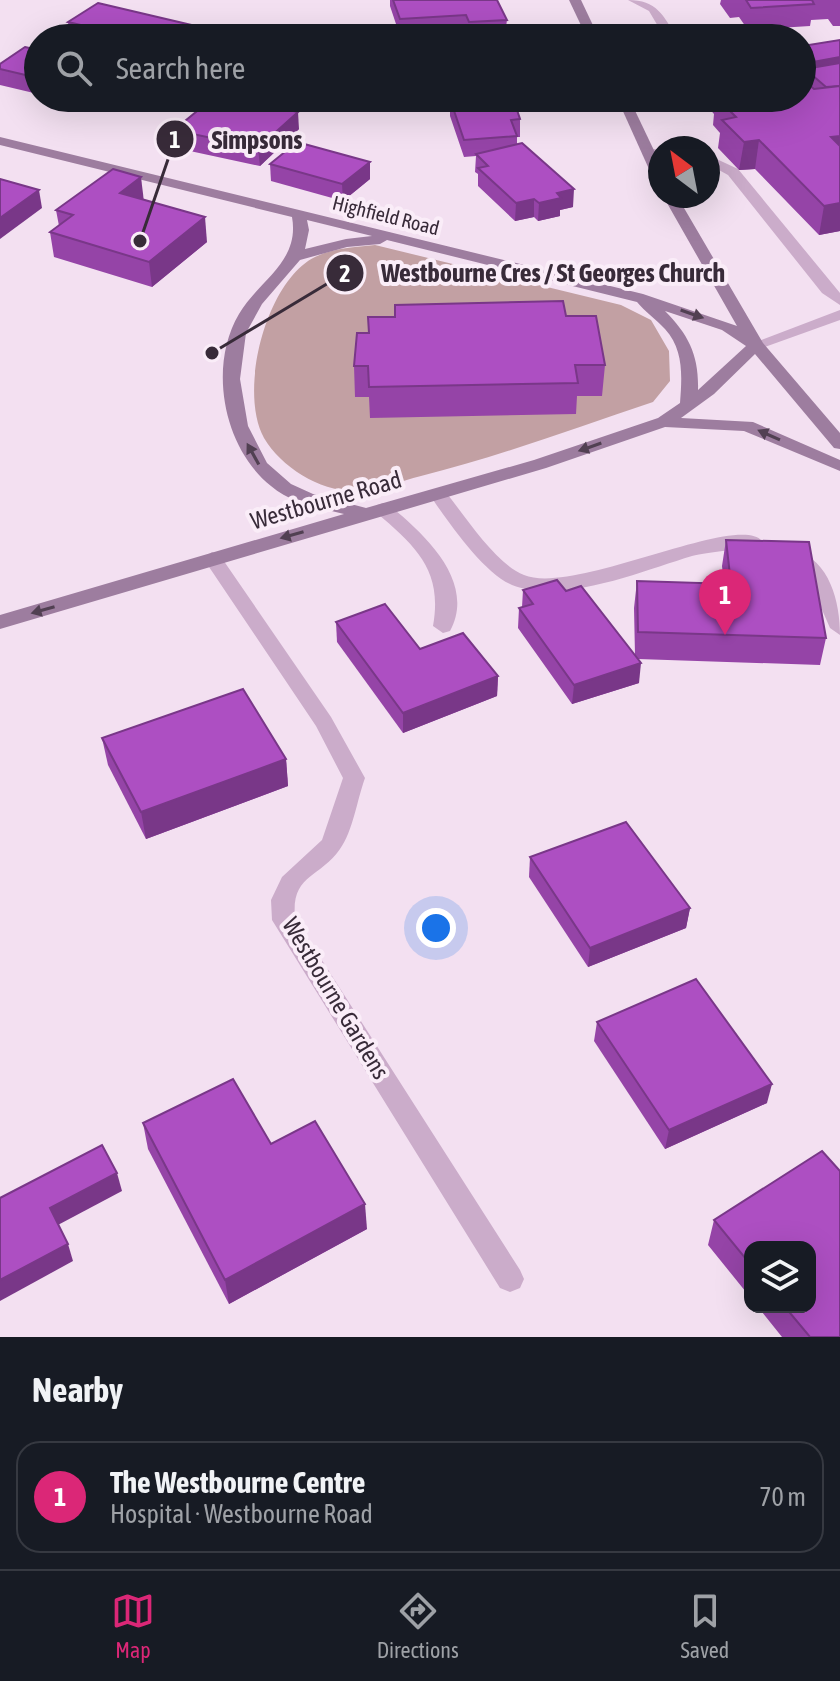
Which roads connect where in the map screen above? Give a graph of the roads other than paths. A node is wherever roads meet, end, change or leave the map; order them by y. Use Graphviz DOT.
graph roads {
  1 [pos="575,0"];
  2 [pos="634,0"];
  3 [pos="586,24"];
  4 [pos="663,24"];
  5 [pos="631,112"];
  6 [pos="0,141"];
  7 [pos="648,142"];
  8 [pos="720,165"];
  9 [pos="677,208"];
  10 [pos="298,213"];
  11 [pos="406,242"];
  12 [pos="297,256"];
  13 [pos="638,297"];
  14 [pos="840,300"];
  15 [pos="840,315"];
  16 [pos="756,345"];
  17 [pos="688,405"];
  18 [pos="664,422"];
  19 [pos="840,444"];
  20 [pos="840,466"];
  21 [pos="438,494"];
  22 [pos="375,511"];
  23 [pos="212,558"];
  24 [pos="0,622"];
  25 [pos="443,626"];
  26 [pos="840,628"];
  27 [pos="510,1279"];
  1 -- 3 [label="main road"];
  2 -- 4 [label="street"];
  5 -- 7 [label="main road"];
  6 -- 10 [label="main road, Highfield Road"];
  8 -- 14 [label="street"];
  9 -- 16 [label="main road"];
  10 -- 11 [label="main road, Highfield Road"];
  10 -- 12 [label="main road"];
  11 -- 12 [label="main road"];
  11 -- 13 [label="main road, Highfield Road"];
  22 -- 12 [label="main road, one-way"];
  13 -- 16 [label="main road, Highfield Road, one-way"];
  13 -- 17 [label="main road"];
  15 -- 16 [label="street"];
  16 -- 17 [label="main road"];
  16 -- 19 [label="main road"];
  17 -- 18 [label="main road"];
  20 -- 18 [label="main road, one-way"];
  18 -- 21 [label="main road, Westbourne Road, one-way"];
  21 -- 22 [label="main road, Westbourne Road"];
  21 -- 26 [label="street"];
  22 -- 23 [label="main road, Westbourne Road, one-way"];
  22 -- 25 [label="street"];
  23 -- 24 [label="main road, Westbourne Road, one-way"];
  23 -- 27 [label="street, Westbourne Gardens"];
}
